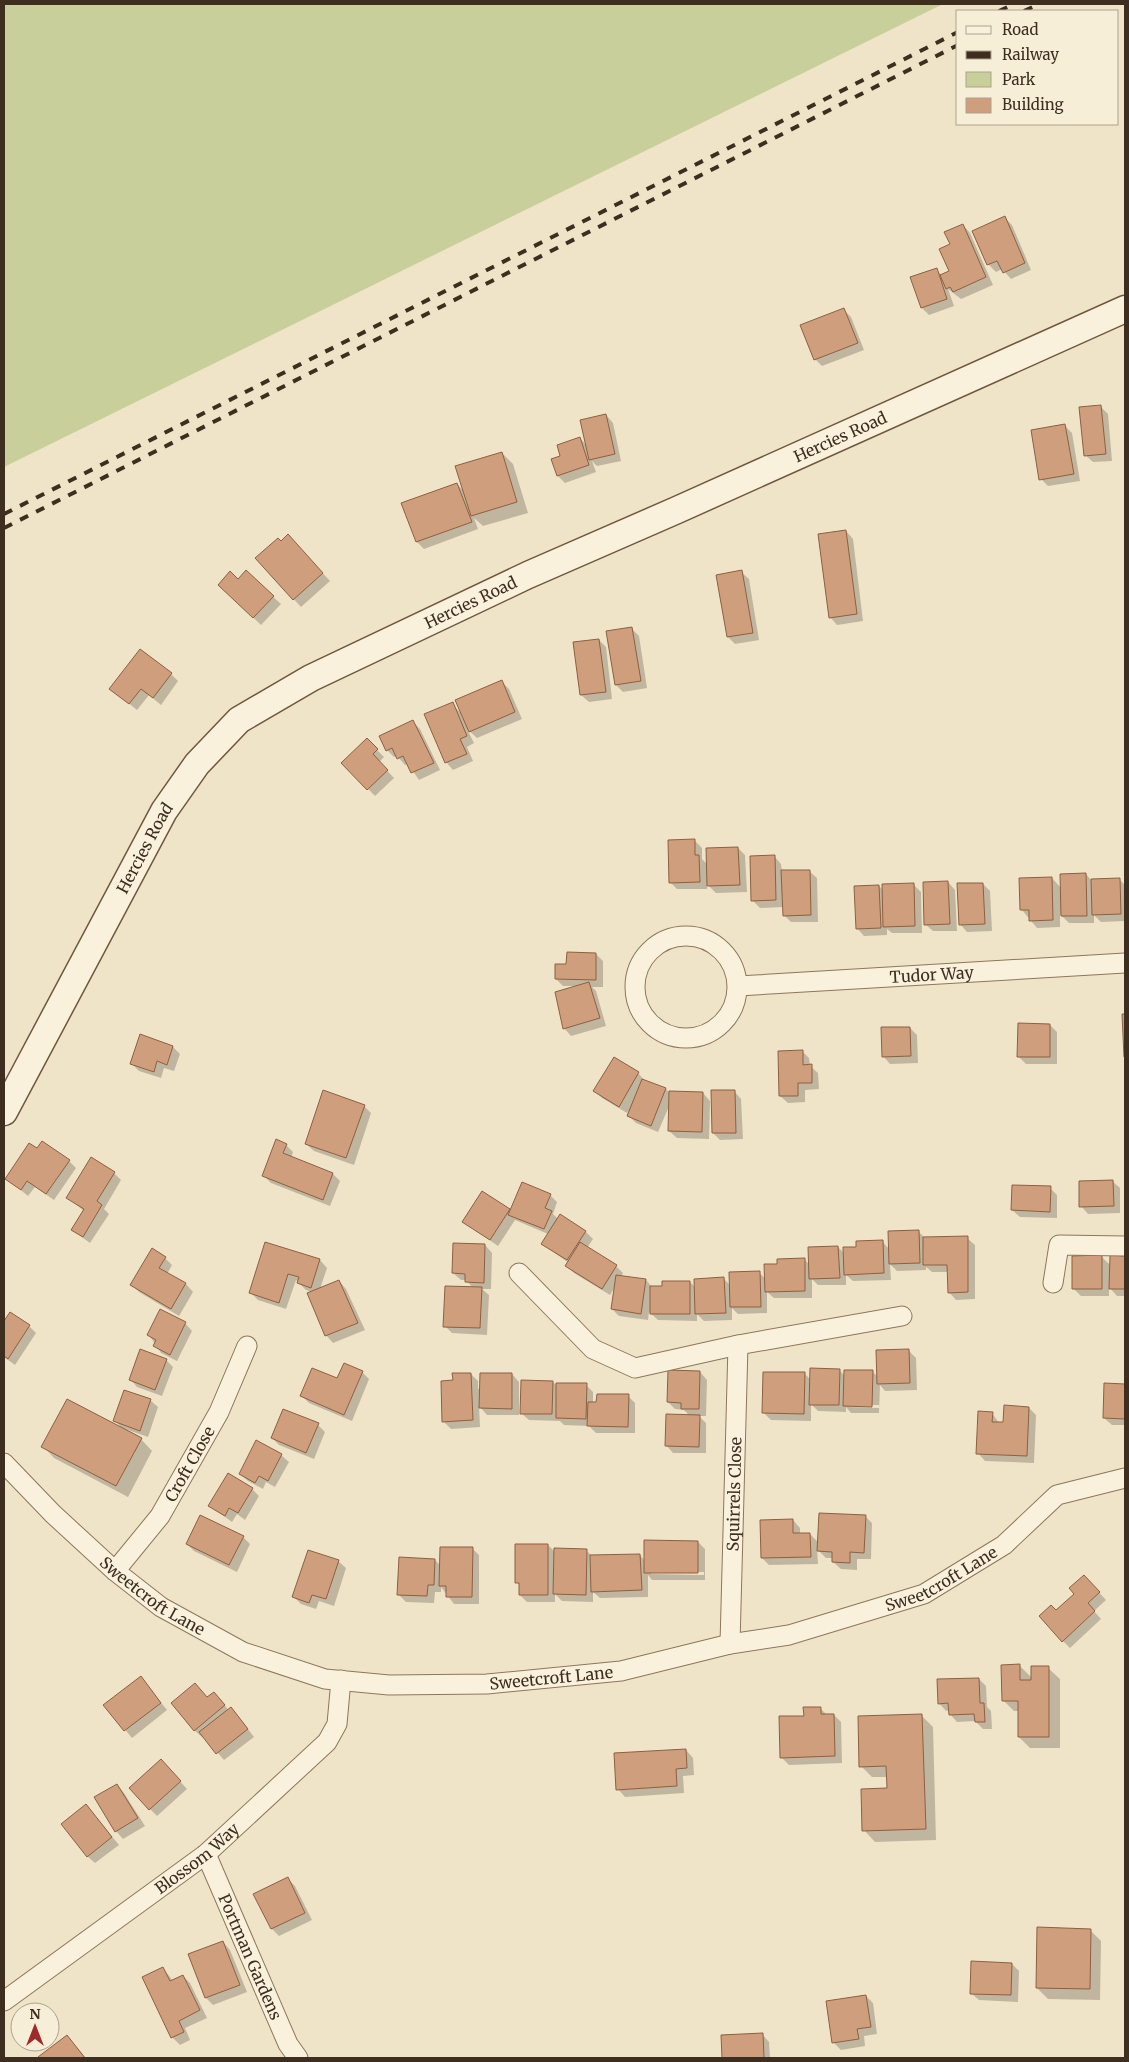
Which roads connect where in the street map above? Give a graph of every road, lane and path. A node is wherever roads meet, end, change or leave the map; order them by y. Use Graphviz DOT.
graph roads {
  1 [pos="1125,309"];
  2 [pos="1125,963"];
  3 [pos="738,986"];
  4 [pos="4,1112"];
  5 [pos="1125,1246"];
  6 [pos="519,1274"];
  7 [pos="1053,1282"];
  8 [pos="902,1316"];
  9 [pos="738,1345"];
  10 [pos="247,1346"];
  11 [pos="4,1463"];
  12 [pos="1125,1478"];
  13 [pos="114,1571"];
  14 [pos="730,1644"];
  15 [pos="341,1680"];
  16 [pos="206,1854"];
  17 [pos="4,2001"];
  18 [pos="298,2058"];
  1 -- 4 [label="street, Hercies Road"];
  2 -- 3 [label="street, Tudor Way"];
  3 -- 3 [label="street"];
  5 -- 7 [label="street"];
  6 -- 9 [label="street"];
  8 -- 9 [label="street"];
  9 -- 14 [label="street, Squirrels Close"];
  10 -- 13 [label="street, Croft Close"];
  11 -- 13 [label="street, Sweetcroft Lane"];
  12 -- 14 [label="street, Sweetcroft Lane"];
  13 -- 15 [label="street, Sweetcroft Lane"];
  14 -- 15 [label="street, Sweetcroft Lane"];
  15 -- 16 [label="street, Blossom Way"];
  16 -- 17 [label="street, Blossom Way"];
  16 -- 18 [label="street, Portman Gardens"];
}
